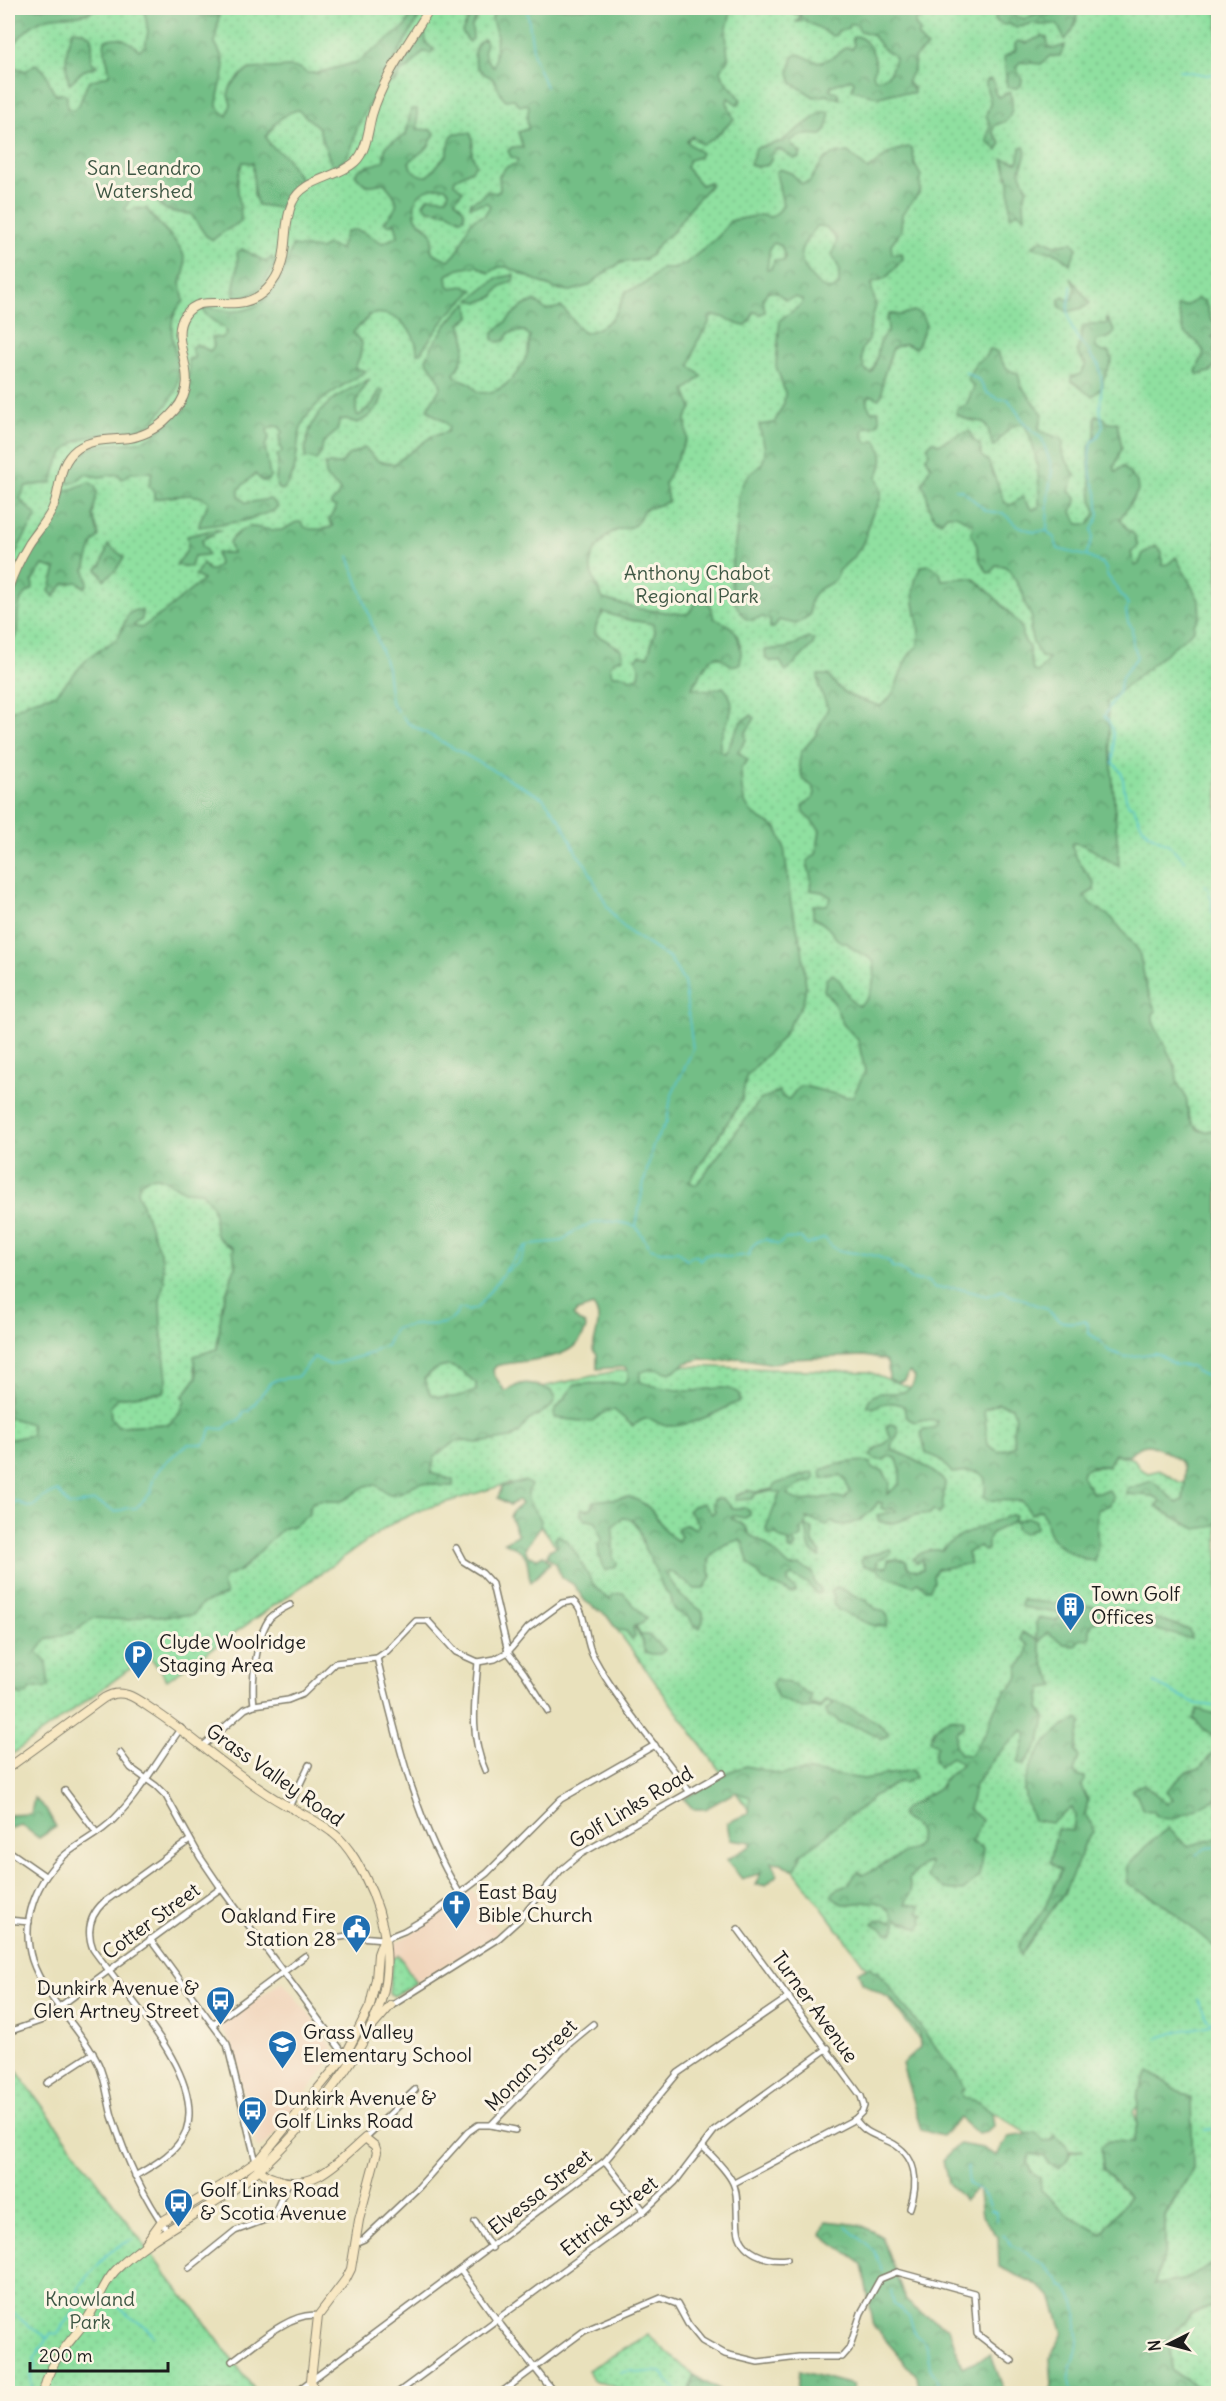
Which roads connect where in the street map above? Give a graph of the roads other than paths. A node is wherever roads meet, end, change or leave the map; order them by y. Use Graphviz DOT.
graph roads {
  1 [pos="430,8"];
  2 [pos="8,590"];
  3 [pos="456,1548"];
  4 [pos="290,1605"];
  5 [pos="508,1652"];
  6 [pos="377,1658"];
  7 [pos="478,1662"];
  8 [pos="254,1705"];
  9 [pos="548,1711"];
  10 [pos="181,1728"];
  11 [pos="655,1745"];
  12 [pos="203,1746"];
  13 [pos="120,1753"];
  14 [pos="309,1765"];
  15 [pos="8,1768"];
  16 [pos="485,1770"];
  17 [pos="723,1773"];
  18 [pos="145,1778"];
  19 [pos="66,1791"];
  20 [pos="688,1791"];
  21 [pos="289,1807"];
  22 [pos="96,1832"];
  23 [pos="190,1840"];
  24 [pos="12,1853"];
  25 [pos="45,1876"];
  26 [pos="221,1888"];
  27 [pos="460,1894"];
  28 [pos="8,1920"];
  29 [pos="29,1922"];
  30 [pos="738,1929"];
  31 [pos="328,1939"];
  32 [pos="384,1939"];
  33 [pos="150,1940"];
  34 [pos="305,1956"];
  35 [pos="108,1971"];
  36 [pos="283,1972"];
  37 [pos="789,1997"];
  38 [pos="391,2005"];
  39 [pos="375,2006"];
  40 [pos="59,2007"];
  41 [pos="213,2024"];
  42 [pos="593,2024"];
  43 [pos="372,2027"];
  44 [pos="8,2032"];
  45 [pos="828,2048"];
  46 [pos="93,2053"];
  47 [pos="348,2059"];
  48 [pos="47,2083"];
  49 [pos="414,2090"];
  50 [pos="855,2119"];
  51 [pos="491,2125"];
  52 [pos="515,2130"];
  53 [pos="365,2138"];
  54 [pos="704,2147"];
  55 [pos="605,2162"];
  56 [pos="258,2166"];
  57 [pos="135,2176"];
  58 [pos="288,2183"];
  59 [pos="734,2183"];
  60 [pos="910,2208"];
  61 [pos="644,2211"];
  62 [pos="161,2222"];
  63 [pos="475,2222"];
  64 [pos="167,2230"];
  65 [pos="357,2242"];
  66 [pos="492,2248"];
  67 [pos="141,2250"];
  68 [pos="787,2259"];
  69 [pos="189,2268"];
  70 [pos="461,2270"];
  71 [pos="318,2316"];
  72 [pos="497,2320"];
  73 [pos="232,2361"];
  74 [pos="1012,2361"];
  75 [pos="534,2367"];
  76 [pos="311,2380"];
  77 [pos="43,2394"];
  78 [pos="293,2394"];
  79 [pos="315,2394"];
  80 [pos="396,2394"];
  81 [pos="499,2394"];
  82 [pos="555,2394"];
  1 -- 2 [label="main road"];
  3 -- 5 [label="street"];
  4 -- 8 [label="street"];
  5 -- 7 [label="street"];
  5 -- 9 [label="street"];
  5 -- 11 [label="street"];
  6 -- 7 [label="street"];
  6 -- 8 [label="street"];
  6 -- 27 [label="street"];
  7 -- 16 [label="street"];
  8 -- 12 [label="street"];
  10 -- 12 [label="main road, Grass Valley Road"];
  10 -- 15 [label="main road, Grass Valley Road"];
  10 -- 18 [label="street"];
  11 -- 20 [label="street"];
  11 -- 27 [label="street"];
  12 -- 21 [label="main road, Grass Valley Road"];
  13 -- 18 [label="street"];
  14 -- 21 [label="street"];
  17 -- 20 [label="street, Golf Links Road"];
  18 -- 22 [label="street"];
  18 -- 23 [label="street"];
  19 -- 22 [label="street"];
  20 -- 38 [label="street, Golf Links Road"];
  21 -- 32 [label="main road, Grass Valley Road"];
  22 -- 25 [label="street"];
  23 -- 26 [label="street"];
  23 -- 35 [label="street"];
  24 -- 25 [label="street"];
  25 -- 29 [label="street"];
  26 -- 33 [label="street, Cotter Street"];
  26 -- 36 [label="street"];
  27 -- 32 [label="street"];
  28 -- 29 [label="street"];
  29 -- 40 [label="street"];
  30 -- 37 [label="street, Turner Avenue"];
  31 -- 32 [label="street"];
  32 -- 39 [label="main road, Grass Valley Road"];
  33 -- 35 [label="street, Cotter Street"];
  33 -- 41 [label="street"];
  34 -- 36 [label="street"];
  35 -- 40 [label="street, Cotter Street"];
  35 -- 57 [label="street"];
  36 -- 41 [label="street"];
  36 -- 47 [label="street"];
  37 -- 45 [label="street, Turner Avenue"];
  37 -- 55 [label="street, Elvessa Street"];
  38 -- 39 [label="street, Golf Links Road"];
  38 -- 43 [label="main road"];
  39 -- 43 [label="main road"];
  39 -- 47 [label="main road"];
  40 -- 44 [label="street, Cotter Street"];
  40 -- 46 [label="street"];
  41 -- 56 [label="street"];
  42 -- 51 [label="street, Monan Street"];
  43 -- 47 [label="main road"];
  45 -- 50 [label="street, Turner Avenue"];
  45 -- 54 [label="street, Ettrick Street"];
  46 -- 48 [label="street"];
  46 -- 57 [label="street"];
  47 -- 56 [label="main road"];
  49 -- 53 [label="street"];
  50 -- 59 [label="street"];
  50 -- 60 [label="street"];
  51 -- 52 [label="street"];
  51 -- 65 [label="street, Monan Street"];
  53 -- 58 [label="main road"];
  53 -- 65 [label="main road"];
  54 -- 59 [label="street"];
  54 -- 61 [label="street, Ettrick Street"];
  55 -- 61 [label="street"];
  55 -- 66 [label="street, Elvessa Street"];
  56 -- 58 [label="main road"];
  56 -- 62 [label="main road"];
  56 -- 64 [label="main road"];
  57 -- 62 [label="street"];
  58 -- 69 [label="street"];
  59 -- 68 [label="street"];
  61 -- 72 [label="street, Ettrick Street"];
  62 -- 64 [label="street"];
  62 -- 67 [label="main road"];
  63 -- 66 [label="street"];
  64 -- 67 [label="main road"];
  65 -- 71 [label="main road"];
  66 -- 70 [label="street, Elvessa Street"];
  67 -- 77 [label="main road"];
  70 -- 72 [label="street"];
  70 -- 76 [label="street, Elvessa Street"];
  71 -- 73 [label="street"];
  71 -- 76 [label="main road"];
  72 -- 75 [label="street"];
  72 -- 80 [label="street, Ettrick Street"];
  74 -- 75 [label="street"];
  75 -- 81 [label="street"];
  75 -- 82 [label="street"];
  76 -- 78 [label="street, Elvessa Street"];
  76 -- 79 [label="main road"];
}
